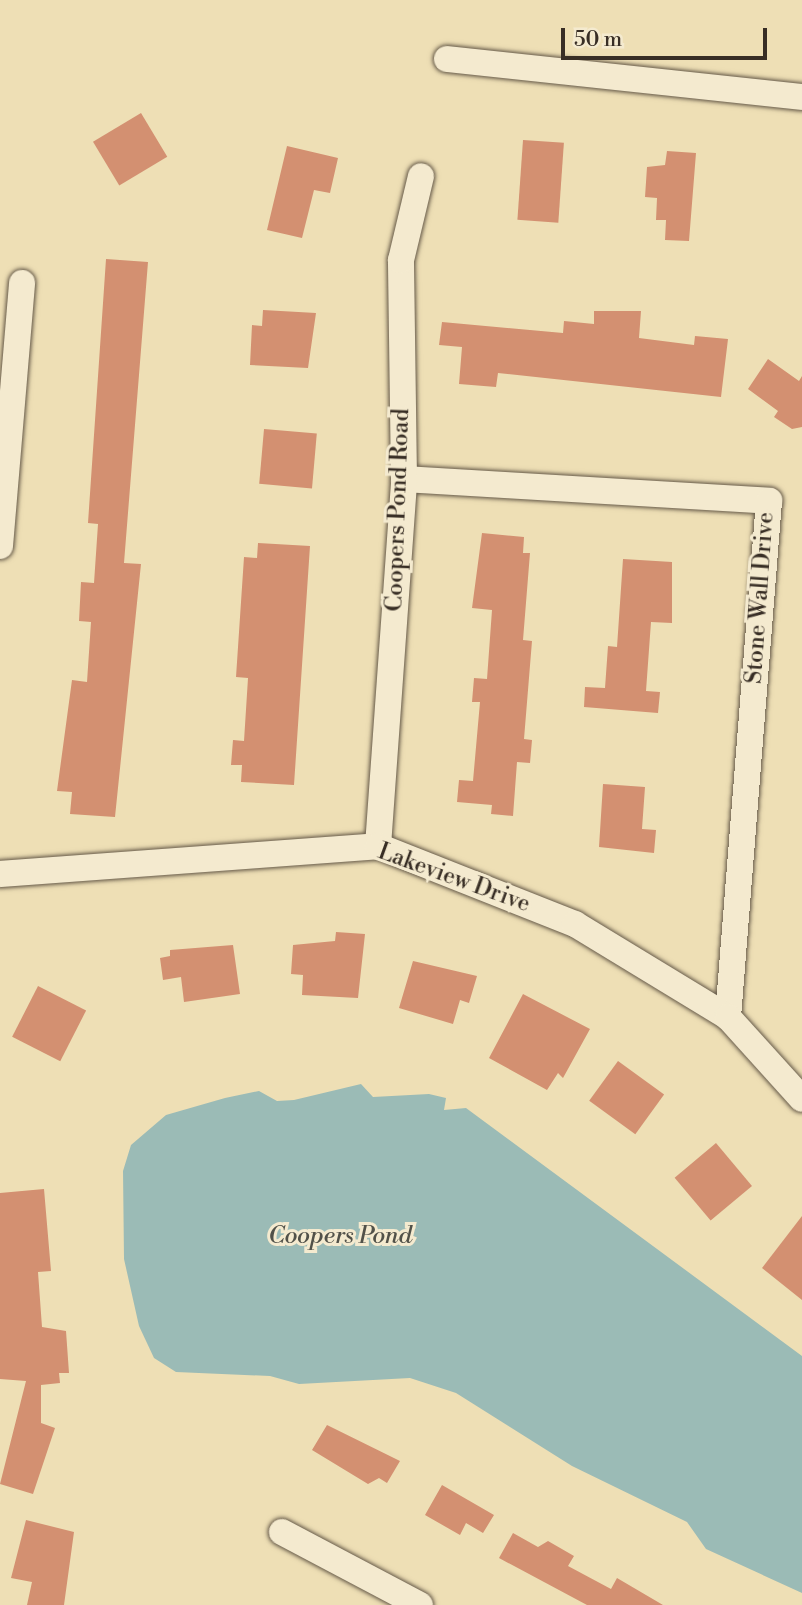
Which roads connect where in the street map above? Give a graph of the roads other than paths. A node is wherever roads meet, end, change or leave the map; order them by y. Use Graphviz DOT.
graph roads {
  1 [pos="447,59"];
  2 [pos="802,97"];
  3 [pos="421,176"];
  4 [pos="22,283"];
  5 [pos="404,479"];
  6 [pos="0,546"];
  7 [pos="378,846"];
  8 [pos="0,874"];
  9 [pos="728,1017"];
  10 [pos="802,1099"];
  11 [pos="282,1532"];
  12 [pos="420,1605"];
  1 -- 2 [label="street"];
  3 -- 5 [label="street, Coopers Pond Road"];
  4 -- 6 [label="street"];
  5 -- 7 [label="street, Coopers Pond Road"];
  5 -- 9 [label="street, Stone Wall Drive"];
  7 -- 8 [label="street, Lakeview Drive"];
  7 -- 9 [label="street, Lakeview Drive"];
  9 -- 10 [label="street, Lakeview Drive"];
  11 -- 12 [label="street"];
}
